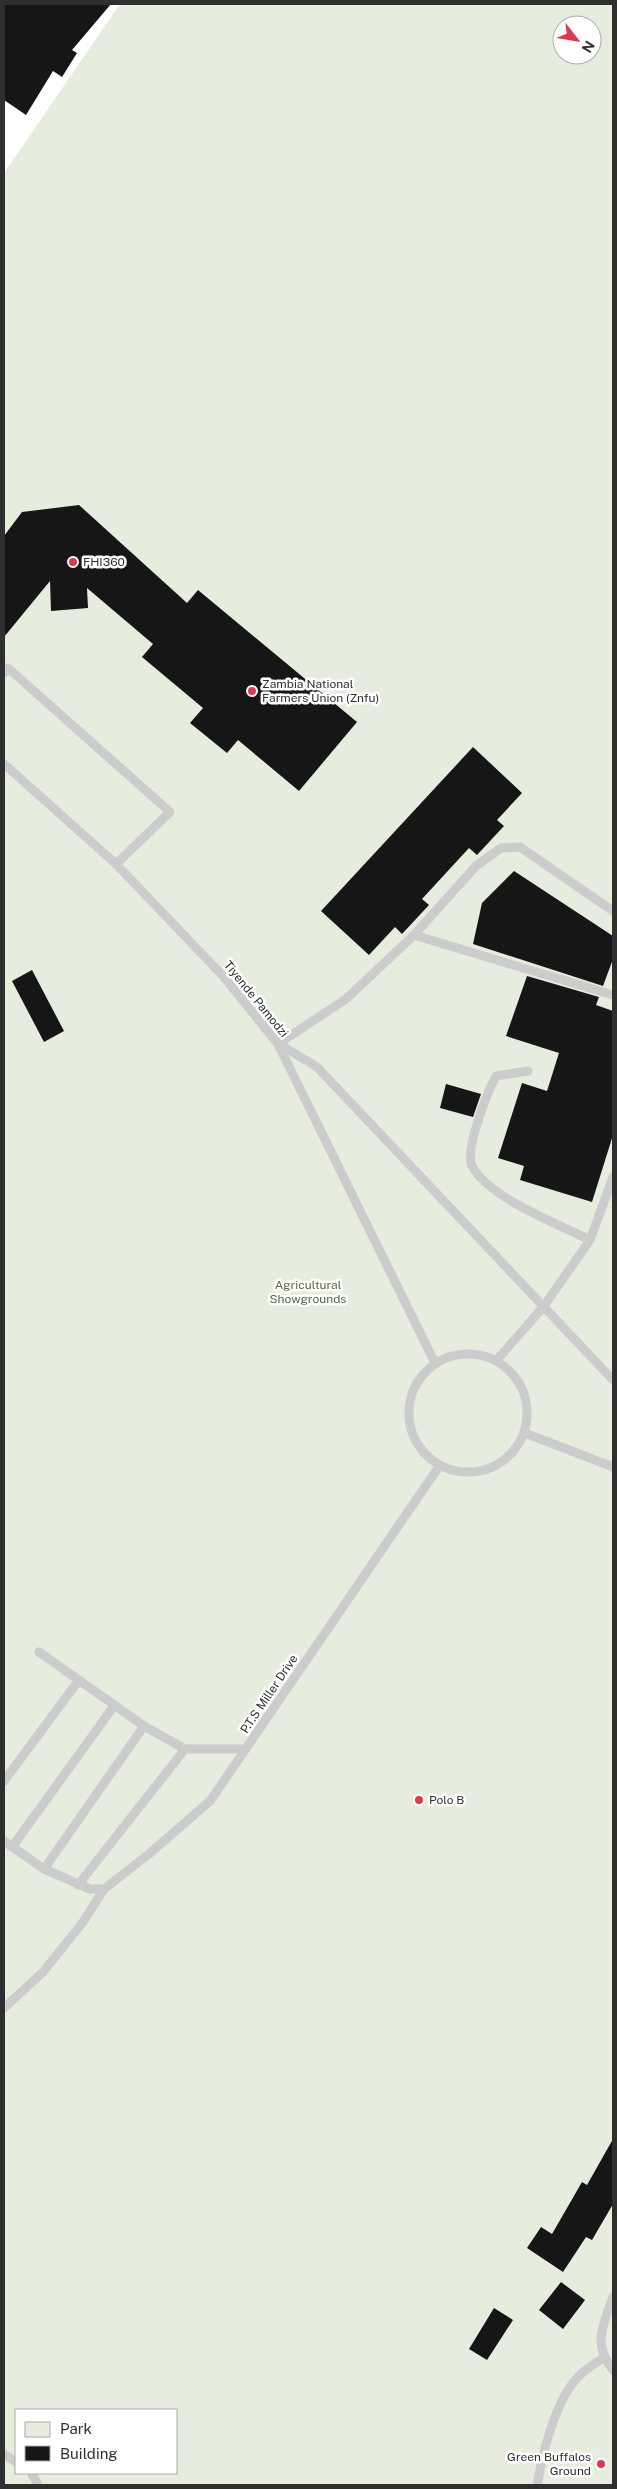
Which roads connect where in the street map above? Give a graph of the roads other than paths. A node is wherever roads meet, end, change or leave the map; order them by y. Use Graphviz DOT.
graph roads {
  1 [pos="4,673"];
  2 [pos="4,764"];
  3 [pos="116,864"];
  4 [pos="613,911"];
  5 [pos="414,935"];
  6 [pos="613,995"];
  7 [pos="278,1044"];
  8 [pos="528,1070"];
  9 [pos="613,1177"];
  10 [pos="590,1240"];
  11 [pos="544,1306"];
  12 [pos="496,1361"];
  13 [pos="435,1363"];
  14 [pos="613,1380"];
  15 [pos="525,1433"];
  16 [pos="440,1465"];
  17 [pos="613,1467"];
  18 [pos="39,1652"];
  19 [pos="79,1680"];
  20 [pos="114,1706"];
  21 [pos="144,1726"];
  22 [pos="185,1749"];
  23 [pos="246,1749"];
  24 [pos="4,1781"];
  25 [pos="4,1841"];
  26 [pos="12,1848"];
  27 [pos="44,1869"];
  28 [pos="78,1885"];
  29 [pos="104,1889"];
  30 [pos="4,2008"];
  31 [pos="613,2297"];
  32 [pos="604,2358"];
  33 [pos="613,2370"];
  34 [pos="4,2454"];
  35 [pos="15,2461"];
  36 [pos="32,2474"];
  37 [pos="36,2485"];
  38 [pos="537,2485"];
  1 -- 3 [label="lane"];
  2 -- 3 [label="lane, Tiyende Pamodzi"];
  3 -- 7 [label="lane, Tiyende Pamodzi"];
  4 -- 5 [label="lane"];
  5 -- 6 [label="lane"];
  5 -- 7 [label="lane"];
  7 -- 11 [label="lane"];
  7 -- 13 [label="lane, Tiyende Pamodzi"];
  8 -- 10 [label="lane"];
  9 -- 10 [label="lane"];
  10 -- 11 [label="lane"];
  11 -- 12 [label="lane"];
  11 -- 14 [label="lane"];
  12 -- 13 [label="lane"];
  12 -- 15 [label="lane"];
  13 -- 16 [label="lane"];
  15 -- 16 [label="lane"];
  15 -- 17 [label="lane"];
  16 -- 23 [label="lane, P.T.S Miller Drive"];
  18 -- 19 [label="lane"];
  19 -- 20 [label="lane"];
  19 -- 24 [label="lane"];
  20 -- 21 [label="lane"];
  20 -- 26 [label="lane"];
  21 -- 22 [label="lane"];
  21 -- 27 [label="lane"];
  22 -- 23 [label="lane"];
  22 -- 28 [label="lane"];
  23 -- 29 [label="lane, P.T.S Miller Drive"];
  25 -- 26 [label="lane"];
  26 -- 27 [label="lane"];
  27 -- 28 [label="lane"];
  28 -- 29 [label="lane"];
  29 -- 30 [label="lane, P.T.S Miller Drive"];
  31 -- 32 [label="lane"];
  32 -- 33 [label="lane"];
  32 -- 38 [label="lane"];
  34 -- 35 [label="lane"];
  36 -- 37 [label="lane"];
}
